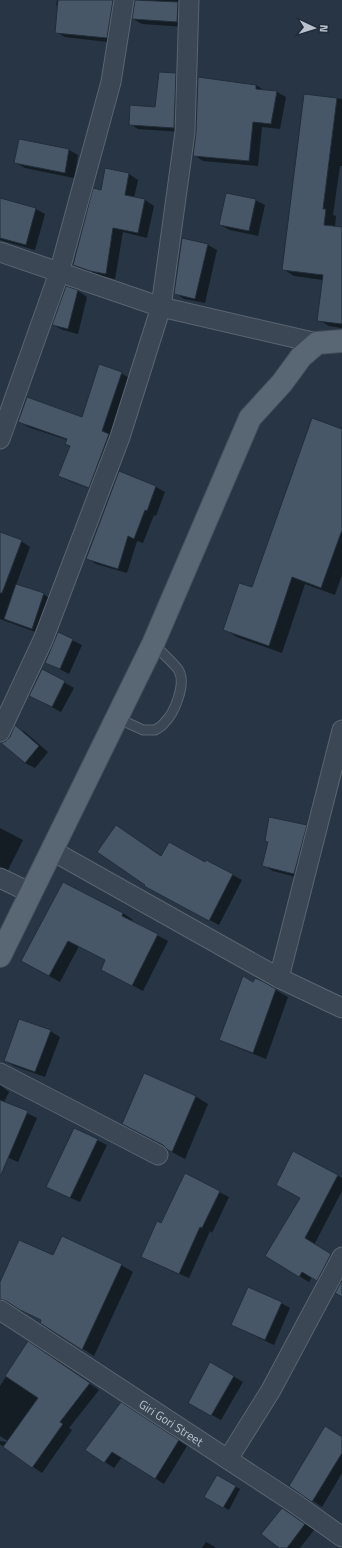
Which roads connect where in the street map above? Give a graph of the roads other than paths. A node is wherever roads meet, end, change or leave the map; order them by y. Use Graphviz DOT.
graph roads {
  1 [pos="124,0"];
  2 [pos="189,0"];
  3 [pos="0,252"];
  4 [pos="59,272"];
  5 [pos="161,307"];
  6 [pos="342,341"];
  7 [pos="317,343"];
  8 [pos="0,439"];
  9 [pos="153,644"];
  10 [pos="116,718"];
  11 [pos="342,730"];
  12 [pos="0,732"];
  13 [pos="51,850"];
  14 [pos="0,878"];
  15 [pos="31,893"];
  16 [pos="0,956"];
  17 [pos="279,978"];
  18 [pos="342,1008"];
  19 [pos="0,1073"];
  20 [pos="158,1156"];
  21 [pos="342,1257"];
  22 [pos="0,1310"];
  23 [pos="228,1459"];
  24 [pos="342,1537"];
  1 -- 4 [label="street"];
  2 -- 5 [label="street"];
  3 -- 4 [label="street"];
  4 -- 5 [label="street"];
  4 -- 8 [label="street"];
  5 -- 7 [label="street"];
  5 -- 12 [label="street"];
  6 -- 7 [label="main road"];
  7 -- 9 [label="main road"];
  9 -- 10 [label="main road"];
  9 -- 10 [label="lane"];
  10 -- 13 [label="main road"];
  11 -- 17 [label="street"];
  13 -- 15 [label="main road"];
  13 -- 17 [label="street"];
  14 -- 15 [label="street"];
  15 -- 16 [label="main road"];
  17 -- 18 [label="street"];
  19 -- 20 [label="street"];
  21 -- 23 [label="street"];
  22 -- 23 [label="street, Giri Gori Street"];
  23 -- 24 [label="street, Giri Gori Street"];
}
